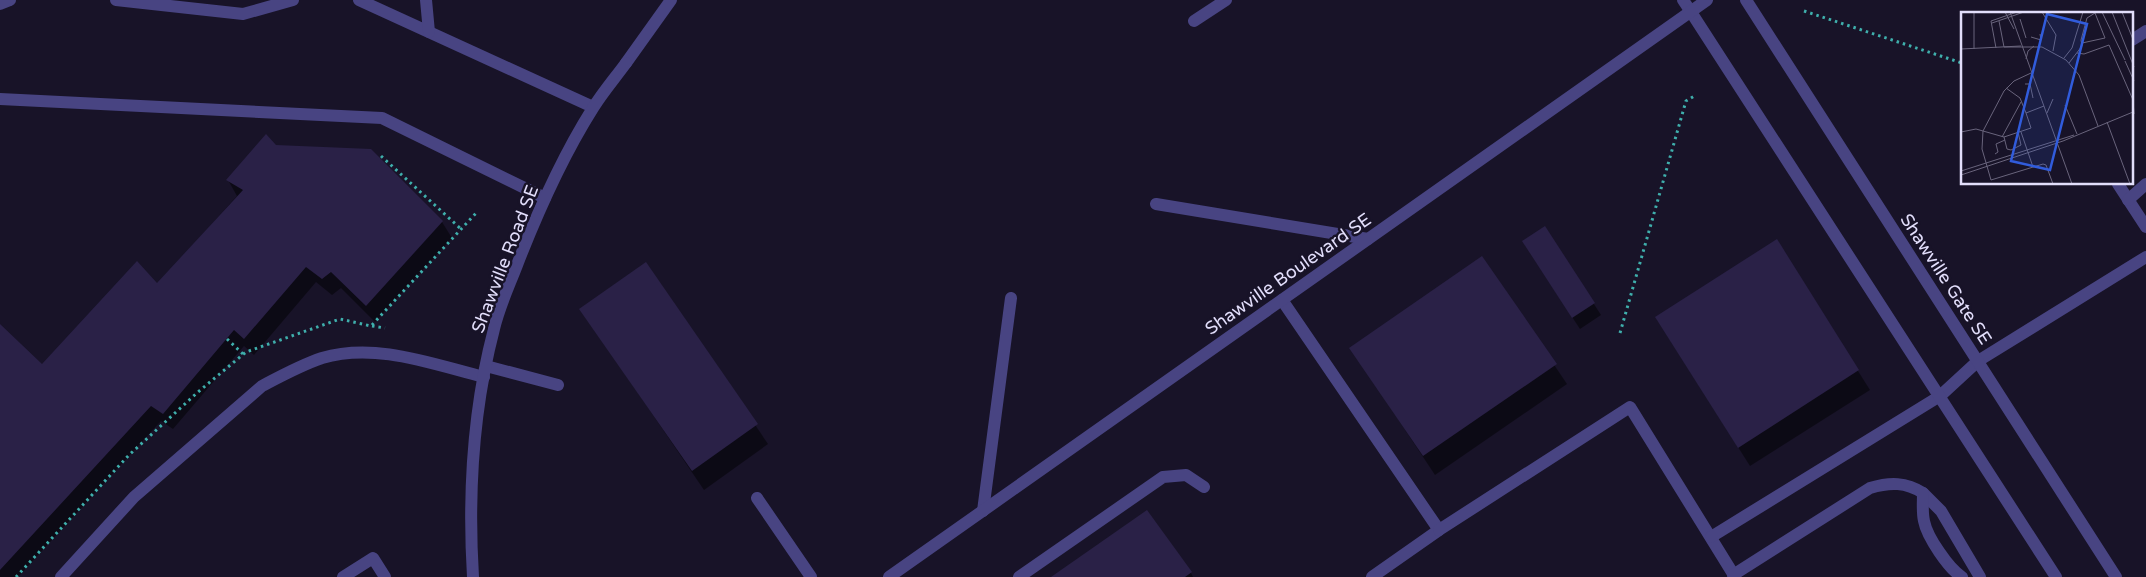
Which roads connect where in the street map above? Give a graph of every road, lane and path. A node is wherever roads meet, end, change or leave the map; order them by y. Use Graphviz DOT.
graph roads {
  1 [pos="10,0"];
  2 [pos="116,0"];
  3 [pos="359,0"];
  4 [pos="426,0"];
  5 [pos="671,0"];
  6 [pos="1226,0"];
  7 [pos="1683,0"];
  8 [pos="1707,0"];
  9 [pos="1746,0"];
  10 [pos="285,1"];
  11 [pos="165,3"];
  12 [pos="0,4"];
  13 [pos="1804,11"];
  14 [pos="1691,12"];
  15 [pos="1194,21"];
  16 [pos="2146,31"];
  17 [pos="429,32"];
  18 [pos="2134,39"];
  19 [pos="1961,63"];
  20 [pos="1696,95"];
  21 [pos="0,99"];
  22 [pos="593,108"];
  23 [pos="381,156"];
  24 [pos="2146,184"];
  25 [pos="2119,185"];
  26 [pos="545,198"];
  27 [pos="2128,200"];
  28 [pos="1156,204"];
  29 [pos="2146,227"];
  30 [pos="462,228"];
  31 [pos="1368,239"];
  32 [pos="2146,258"];
  33 [pos="1011,298"];
  34 [pos="1282,300"];
  35 [pos="1620,333"];
  36 [pos="228,339"];
  37 [pos="243,354"];
  38 [pos="1978,361"];
  39 [pos="485,371"];
  40 [pos="558,385"];
  41 [pos="1940,396"];
  42 [pos="1204,487"];
  43 [pos="1923,493"];
  44 [pos="757,498"];
  45 [pos="983,511"];
  46 [pos="1439,530"];
  47 [pos="1711,537"];
  48 [pos="1734,576"];
  49 [pos="61,577"];
  50 [pos="343,577"];
  51 [pos="385,577"];
  52 [pos="473,577"];
  53 [pos="811,577"];
  54 [pos="889,577"];
  55 [pos="1019,577"];
  56 [pos="1372,577"];
  57 [pos="1962,577"];
  58 [pos="1980,577"];
  59 [pos="2056,577"];
  60 [pos="2116,577"];
  1 -- 12 [label="street"];
  2 -- 11 [label="street"];
  3 -- 17 [label="street"];
  4 -- 17 [label="street"];
  5 -- 22 [label="street, Shawville Road SE"];
  6 -- 15 [label="street"];
  7 -- 14 [label="street"];
  8 -- 14 [label="street, Shawville Boulevard SE"];
  9 -- 38 [label="street, Shawville Gate SE"];
  10 -- 11 [label="street"];
  13 -- 19 [label="path"];
  14 -- 31 [label="street, Shawville Boulevard SE"];
  14 -- 41 [label="street"];
  16 -- 18 [label="street"];
  17 -- 22 [label="street"];
  20 -- 35 [label="path"];
  21 -- 26 [label="street"];
  22 -- 26 [label="street, Shawville Road SE"];
  23 -- 30 [label="path"];
  24 -- 27 [label="street"];
  25 -- 27 [label="street"];
  26 -- 39 [label="street, Shawville Road SE"];
  27 -- 29 [label="street"];
  28 -- 31 [label="street"];
  31 -- 34 [label="street, Shawville Boulevard SE"];
  32 -- 38 [label="street"];
  33 -- 45 [label="street"];
  34 -- 45 [label="street, Shawville Boulevard SE"];
  34 -- 46 [label="street"];
  36 -- 37 [label="path"];
  38 -- 41 [label="street"];
  38 -- 60 [label="street, Shawville Gate SE"];
  39 -- 40 [label="street"];
  39 -- 49 [label="street"];
  39 -- 52 [label="street, Shawville Road SE"];
  41 -- 47 [label="street"];
  41 -- 59 [label="street"];
  42 -- 55 [label="street"];
  43 -- 48 [label="street"];
  43 -- 57 [label="street"];
  43 -- 58 [label="street"];
  44 -- 53 [label="street"];
  45 -- 54 [label="street, Shawville Boulevard SE"];
  46 -- 47 [label="street"];
  46 -- 56 [label="street"];
  47 -- 48 [label="street"];
  50 -- 51 [label="street"];
}
